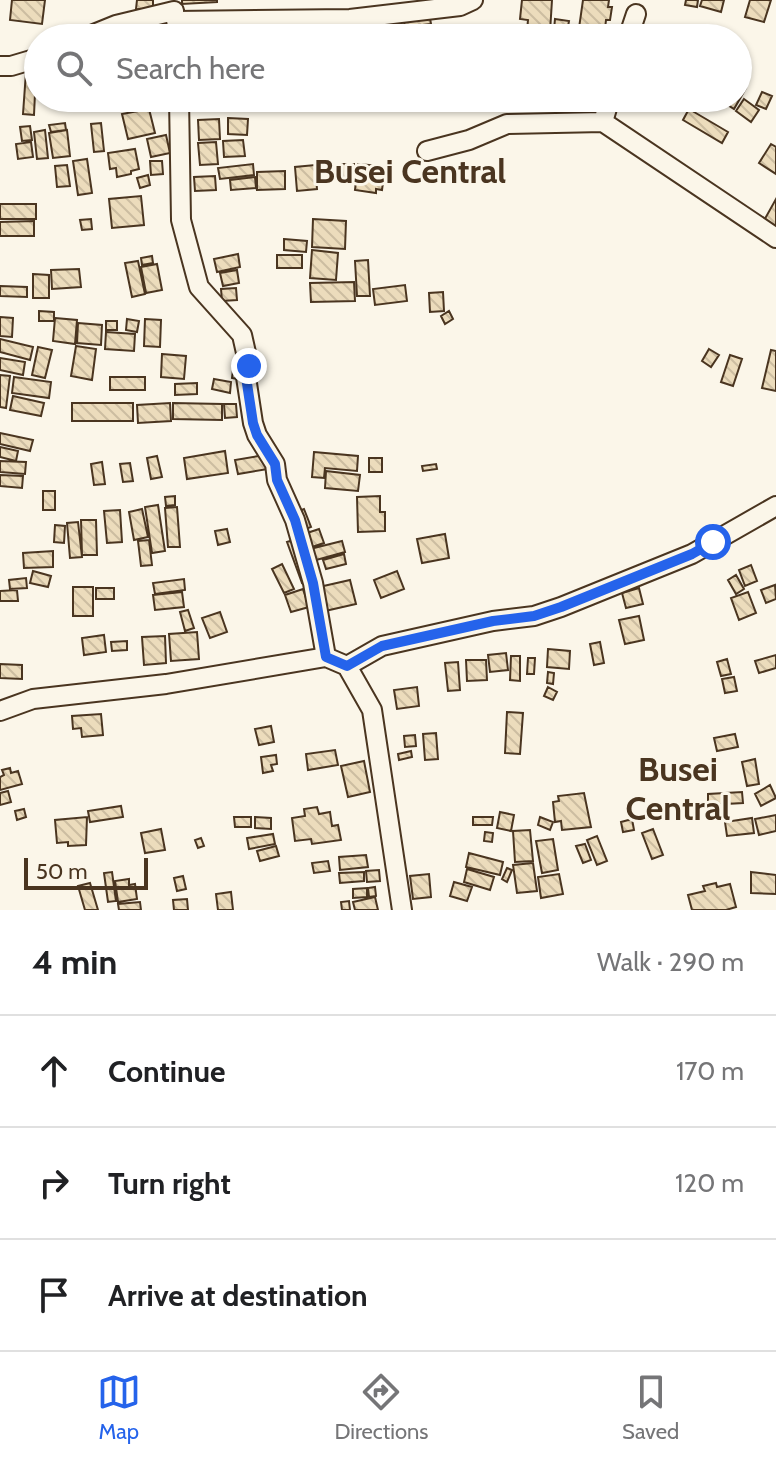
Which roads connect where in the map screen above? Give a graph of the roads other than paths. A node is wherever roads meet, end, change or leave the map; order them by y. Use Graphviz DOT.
graph roads {
  1 [pos="473,0"];
  2 [pos="636,14"];
  3 [pos="175,18"];
  4 [pos="124,24"];
  5 [pos="633,24"];
  6 [pos="24,62"];
  7 [pos="0,66"];
  8 [pos="179,112"];
  9 [pos="606,112"];
  10 [pos="603,122"];
  11 [pos="427,151"];
  12 [pos="776,238"];
  13 [pos="776,506"];
  14 [pos="326,657"];
  15 [pos="347,666"];
  16 [pos="0,711"];
  17 [pos="402,910"];
  1 -- 3 [label="street"];
  2 -- 5 [label="street"];
  3 -- 4 [label="street"];
  6 -- 7 [label="street"];
  8 -- 14 [label="street"];
  9 -- 10 [label="street"];
  10 -- 11 [label="street"];
  10 -- 12 [label="street"];
  13 -- 15 [label="street"];
  14 -- 15 [label="street"];
  14 -- 16 [label="street"];
  15 -- 17 [label="street"];
}
